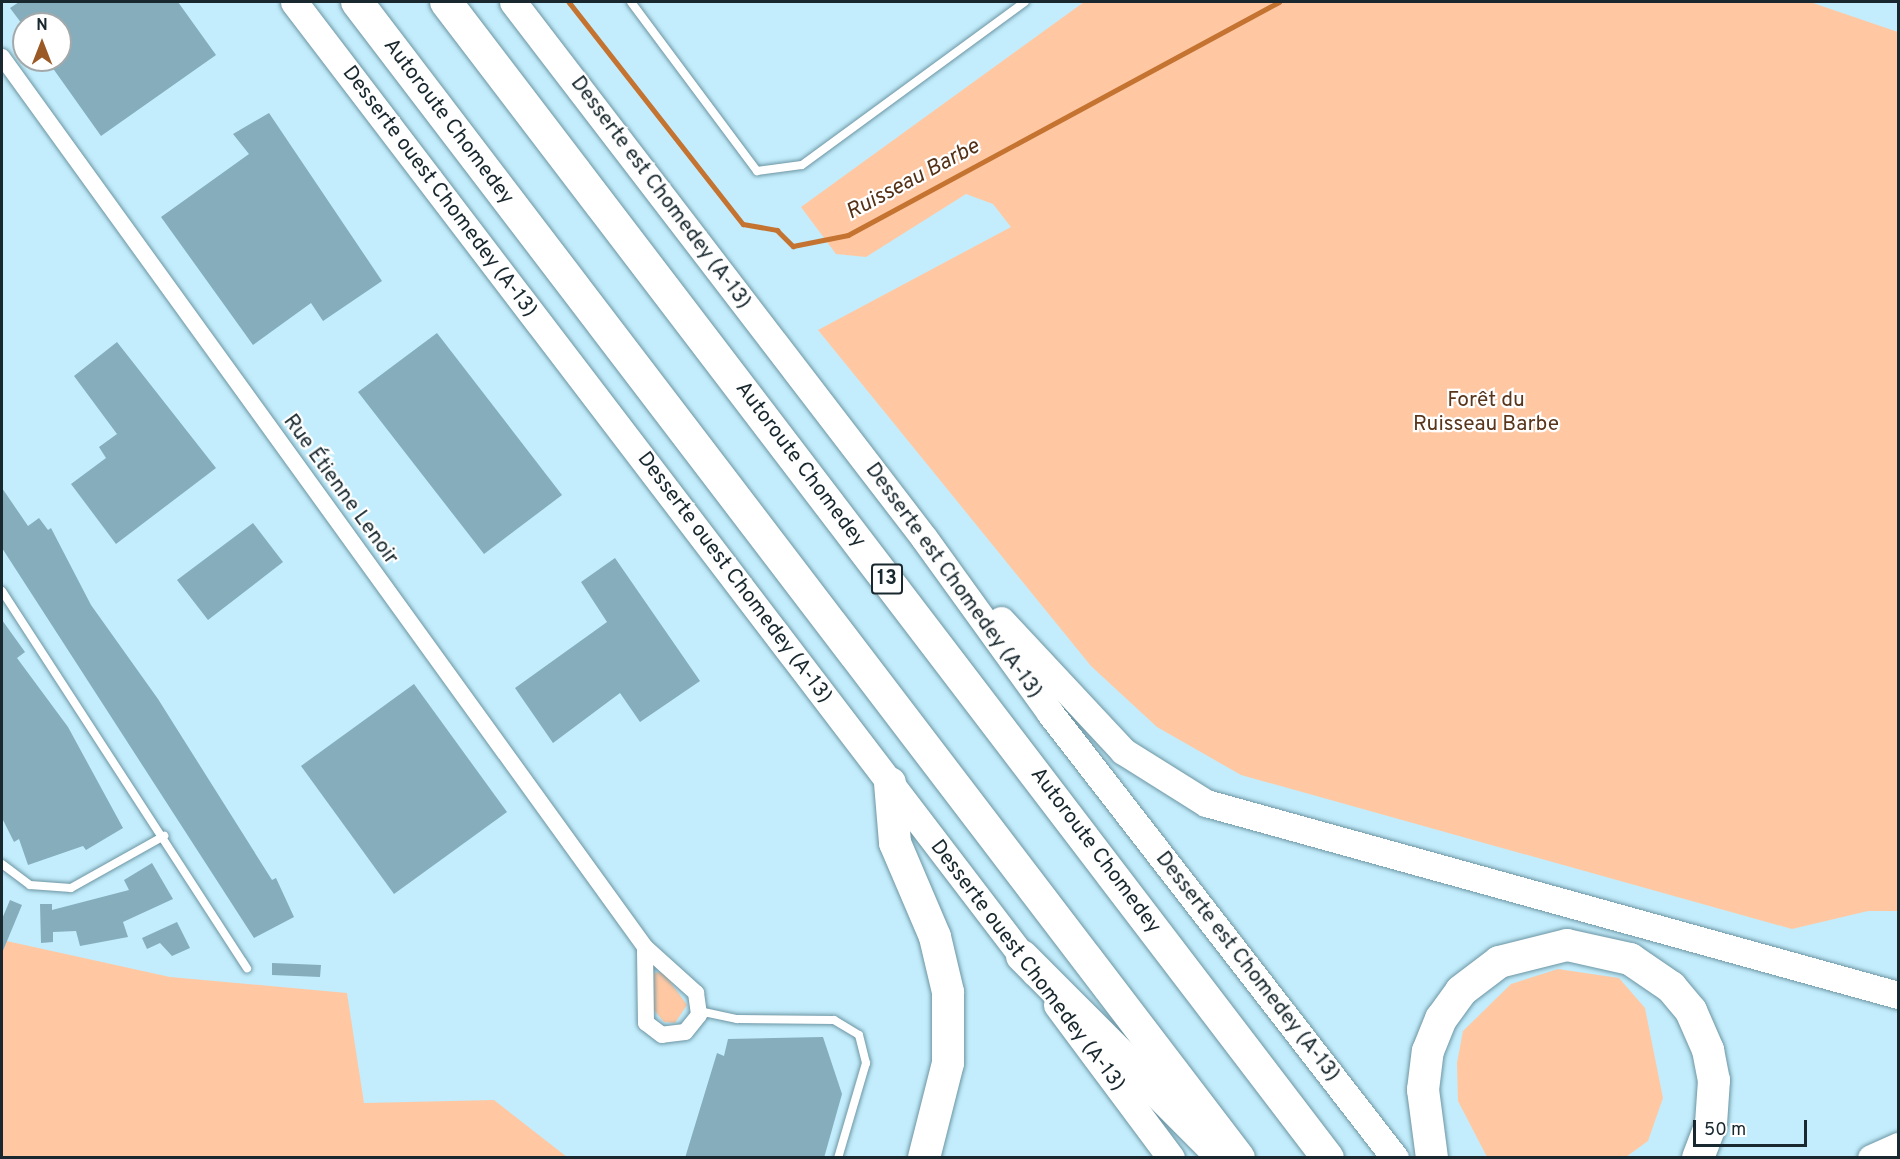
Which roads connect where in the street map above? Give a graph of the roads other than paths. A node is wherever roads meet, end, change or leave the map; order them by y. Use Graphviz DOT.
graph roads {
  1 [pos="294,2"];
  2 [pos="357,2"];
  3 [pos="446,2"];
  4 [pos="513,2"];
  5 [pos="631,2"];
  6 [pos="1025,2"];
  7 [pos="2,57"];
  8 [pos="924,538"];
  9 [pos="2,591"];
  10 [pos="890,783"];
  11 [pos="164,836"];
  12 [pos="2,864"];
  13 [pos="645,947"];
  14 [pos="1022,956"];
  15 [pos="247,968"];
  16 [pos="1899,995"];
  17 [pos="699,1011"];
  18 [pos="1899,1146"];
  19 [pos="838,1158"];
  20 [pos="924,1158"];
  21 [pos="1171,1158"];
  22 [pos="1222,1158"];
  23 [pos="1239,1158"];
  24 [pos="1328,1158"];
  25 [pos="1395,1158"];
  26 [pos="1432,1158"];
  27 [pos="1698,1158"];
  28 [pos="1872,1158"];
  1 -- 10 [label="main road, Desserte ouest Chomedey (A-13)"];
  2 -- 23 [label="highway, Autoroute Chomedey"];
  3 -- 24 [label="highway, Autoroute Chomedey / 13"];
  4 -- 8 [label="main road, Desserte est Chomedey (A-13)"];
  5 -- 6 [label="lane"];
  7 -- 13 [label="street, Rue Étienne Lenoir"];
  8 -- 16 [label="main road"];
  8 -- 25 [label="main road, Desserte est Chomedey (A-13)"];
  9 -- 11 [label="lane"];
  10 -- 14 [label="main road, Desserte ouest Chomedey (A-13)"];
  10 -- 20 [label="highway"];
  11 -- 12 [label="lane"];
  11 -- 15 [label="lane"];
  13 -- 17 [label="street, Rue Étienne Lenoir"];
  13 -- 17 [label="street"];
  14 -- 21 [label="main road, Desserte ouest Chomedey (A-13)"];
  14 -- 22 [label="highway"];
  17 -- 19 [label="lane"];
  18 -- 28 [label="main road"];
  26 -- 27 [label="highway"];
}
